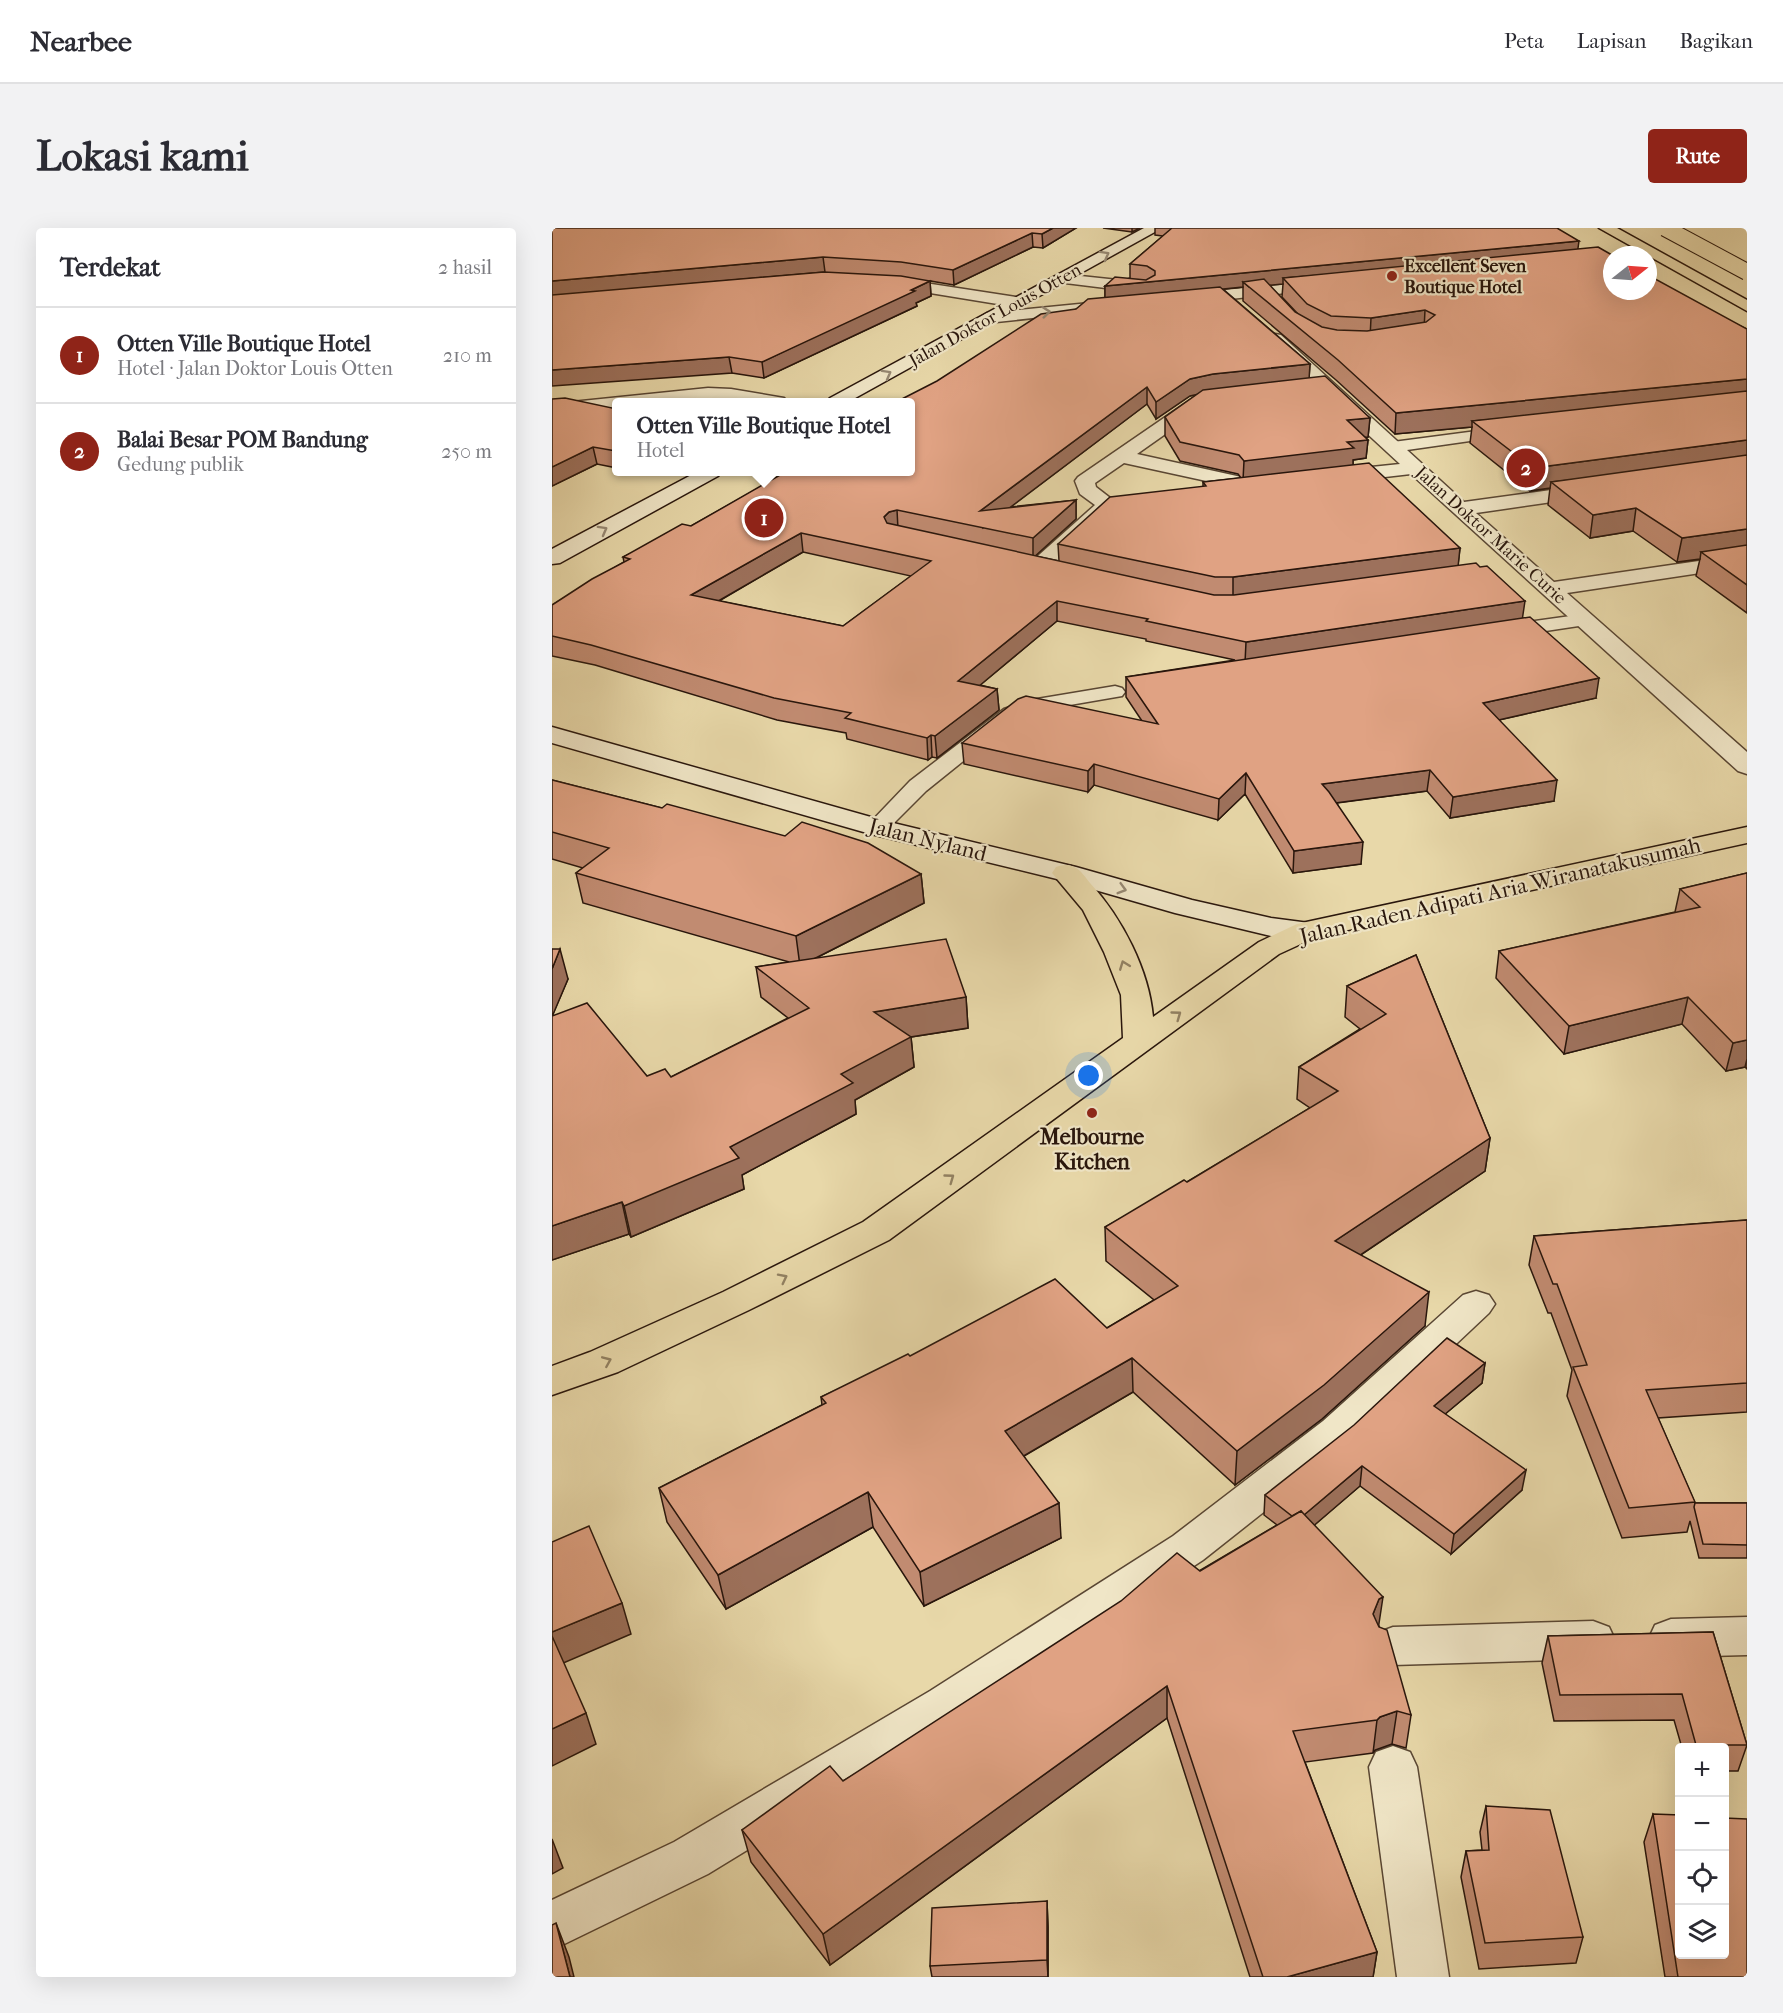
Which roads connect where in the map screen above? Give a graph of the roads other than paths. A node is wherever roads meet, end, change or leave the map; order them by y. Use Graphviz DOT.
graph roads {
  1 [pos="1155,228"];
  2 [pos="1587,228"];
  3 [pos="1606,228"];
  4 [pos="1626,228"];
  5 [pos="1648,228"];
  6 [pos="1665,228"];
  7 [pos="1620,246"];
  8 [pos="1657,266"];
  9 [pos="1744,274"];
  10 [pos="1062,279"];
  11 [pos="870,281"];
  12 [pos="1338,284"];
  13 [pos="1267,291"];
  14 [pos="1747,293"];
  15 [pos="1164,296"];
  16 [pos="1016,302"];
  17 [pos="1747,306"];
  18 [pos="1282,307"];
  19 [pos="1747,316"];
  20 [pos="987,318"];
  21 [pos="1260,327"];
  22 [pos="1329,386"];
  23 [pos="1306,388"];
  24 [pos="1225,397"];
  25 [pos="659,398"];
  26 [pos="747,398"];
  27 [pos="843,398"];
  28 [pos="612,403"];
  29 [pos="552,409"];
  30 [pos="1525,430"];
  31 [pos="1393,447"];
  32 [pos="1119,456"];
  33 [pos="1415,468"];
  34 [pos="702,476"];
  35 [pos="1314,479"];
  36 [pos="1280,483"];
  37 [pos="1257,486"];
  38 [pos="1618,486"];
  39 [pos="1200,493"];
  40 [pos="1131,501"];
  41 [pos="1108,504"];
  42 [pos="1459,509"];
  43 [pos="552,558"];
  44 [pos="1747,560"];
  45 [pos="1015,563"];
  46 [pos="1525,567"];
  47 [pos="1038,568"];
  48 [pos="1502,570"];
  49 [pos="1060,573"];
  50 [pos="1550,589"];
  51 [pos="1585,620"];
  52 [pos="1489,634"];
  53 [pos="1115,692"];
  54 [pos="552,735"];
  55 [pos="1747,766"];
  56 [pos="877,827"];
  57 [pos="1747,835"];
  58 [pos="1066,873"];
  59 [pos="1307,930"];
  60 [pos="1139,1042"];
  61 [pos="1476,1304"];
  62 [pos="552,1381"];
  63 [pos="1747,1636"];
  64 [pos="1393,1646"];
  65 [pos="1393,1767"];
  66 [pos="552,1926"];
  67 [pos="1423,1977"];
  10 -- 1 [label="street, Jalan Doktor Louis Otten, one-way"];
  2 -- 7 [label="main road"];
  3 -- 17 [label="main road"];
  4 -- 14 [label="main road"];
  5 -- 9 [label="main road"];
  6 -- 9 [label="main road, bridge"];
  8 -- 19 [label="main road"];
  10 -- 15 [label="street"];
  10 -- 16 [label="street, Jalan Doktor Louis Otten"];
  11 -- 16 [label="street"];
  12 -- 13 [label="street"];
  13 -- 15 [label="street"];
  13 -- 18 [label="lane"];
  20 -- 15 [label="street, one-way"];
  16 -- 20 [label="street, Jalan Doktor Louis Otten"];
  27 -- 20 [label="street, Jalan Doktor Louis Otten, one-way"];
  21 -- 22 [label="street, Jalan Doktor Marie Curie"];
  22 -- 23 [label="street"];
  22 -- 31 [label="street, Jalan Doktor Marie Curie"];
  24 -- 32 [label="street"];
  25 -- 26 [label="street"];
  28 -- 29 [label="street"];
  30 -- 31 [label="lane"];
  31 -- 33 [label="street, Jalan Doktor Marie Curie"];
  32 -- 37 [label="street"];
  32 -- 41 [label="street"];
  33 -- 35 [label="street"];
  33 -- 42 [label="street, Jalan Doktor Marie Curie"];
  43 -- 34 [label="street, one-way"];
  36 -- 37 [label="street"];
  37 -- 39 [label="street"];
  38 -- 42 [label="street"];
  40 -- 41 [label="street"];
  41 -- 47 [label="street"];
  42 -- 46 [label="street, Jalan Doktor Marie Curie"];
  44 -- 50 [label="street"];
  45 -- 47 [label="street"];
  46 -- 48 [label="street"];
  46 -- 50 [label="street, Jalan Doktor Marie Curie"];
  47 -- 49 [label="street"];
  50 -- 51 [label="street, Jalan Doktor Marie Curie"];
  51 -- 52 [label="lane"];
  51 -- 55 [label="street, Jalan Doktor Marie Curie"];
  53 -- 56 [label="lane"];
  54 -- 56 [label="street, Jalan Nyland"];
  56 -- 58 [label="street, Jalan Nyland"];
  57 -- 59 [label="main road, Jalan Raden Adipati Aria Wiranatakusumah"];
  58 -- 59 [label="street, Jalan Nyland, one-way"];
  60 -- 58 [label="main road, one-way"];
  60 -- 59 [label="main road, Jalan Raden Adipati Aria Wiranatakusumah, one-way"];
  62 -- 60 [label="main road, Jalan Raden Adipati Aria Wiranatakusumah, one-way"];
  61 -- 66 [label="street"];
  63 -- 64 [label="street"];
  65 -- 67 [label="street"];
}
